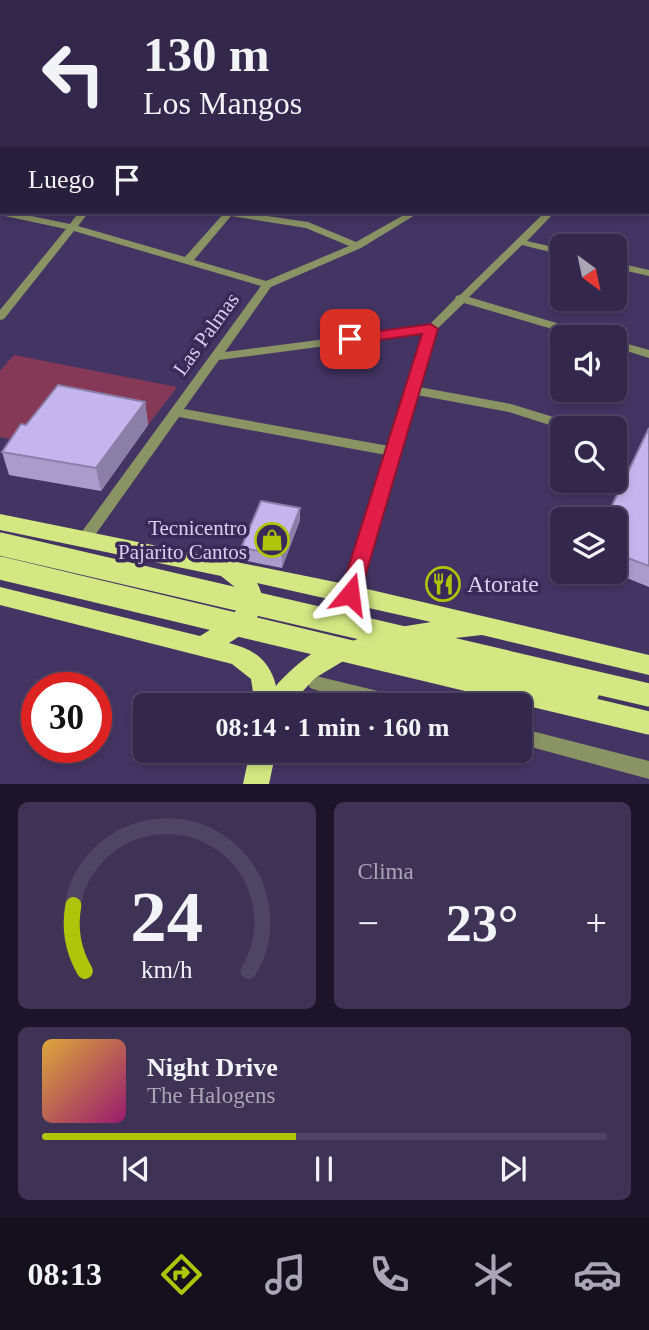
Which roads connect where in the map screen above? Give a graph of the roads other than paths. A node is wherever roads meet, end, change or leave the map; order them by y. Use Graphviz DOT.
graph roads {
  1 [pos="10,214"];
  2 [pos="82,214"];
  3 [pos="228,214"];
  4 [pos="241,214"];
  5 [pos="412,214"];
  6 [pos="548,214"];
  7 [pos="72,227"];
  8 [pos="520,242"];
  9 [pos="357,246"];
  10 [pos="550,250"];
  11 [pos="188,260"];
  12 [pos="627,268"];
  13 [pos="649,274"];
  14 [pos="267,285"];
  15 [pos="460,298"];
  16 [pos="0,317"];
  17 [pos="552,325"];
  18 [pos="431,329"];
  19 [pos="627,347"];
  20 [pos="649,354"];
  21 [pos="215,357"];
  22 [pos="412,390"];
  23 [pos="177,412"];
  24 [pos="550,420"];
  25 [pos="394,452"];
  26 [pos="0,512"];
  27 [pos="10,524"];
  28 [pos="83,541"];
  29 [pos="0,544"];
  30 [pos="0,568"];
  31 [pos="226,568"];
  32 [pos="350,594"];
  33 [pos="0,596"];
  34 [pos="488,627"];
  35 [pos="202,646"];
  36 [pos="351,646"];
  37 [pos="649,665"];
  38 [pos="316,683"];
  39 [pos="265,693"];
  40 [pos="285,693"];
  41 [pos="355,693"];
  42 [pos="649,695"];
  43 [pos="649,706"];
  44 [pos="649,723"];
  45 [pos="532,739"];
  46 [pos="260,763"];
  47 [pos="649,770"];
  48 [pos="256,784"];
  1 -- 7 [label="street"];
  2 -- 7 [label="street"];
  3 -- 11 [label="street"];
  4 -- 9 [label="street"];
  5 -- 9 [label="street, Las Palmas"];
  6 -- 8 [label="street"];
  7 -- 11 [label="street"];
  7 -- 16 [label="street"];
  8 -- 10 [label="street"];
  8 -- 15 [label="street"];
  9 -- 14 [label="street, Las Palmas"];
  11 -- 14 [label="street"];
  12 -- 13 [label="street"];
  14 -- 21 [label="street, Las Palmas"];
  15 -- 17 [label="street"];
  15 -- 18 [label="street"];
  18 -- 21 [label="street"];
  18 -- 22 [label="street"];
  19 -- 20 [label="street"];
  21 -- 23 [label="street, Las Palmas"];
  22 -- 24 [label="street"];
  22 -- 25 [label="street"];
  23 -- 25 [label="street"];
  23 -- 28 [label="street, Las Palmas"];
  25 -- 32 [label="street"];
  26 -- 27 [label="street"];
  27 -- 28 [label="main road"];
  28 -- 31 [label="main road"];
  29 -- 42 [label="main road, bridge"];
  30 -- 44 [label="main road, bridge"];
  31 -- 32 [label="main road"];
  31 -- 35 [label="main road"];
  32 -- 34 [label="main road"];
  33 -- 35 [label="main road"];
  34 -- 36 [label="main road"];
  34 -- 37 [label="main road"];
  35 -- 39 [label="main road"];
  36 -- 40 [label="main road"];
  36 -- 43 [label="main road"];
  38 -- 41 [label="street"];
  45 -- 47 [label="street"];
  46 -- 48 [label="main road"];
}
